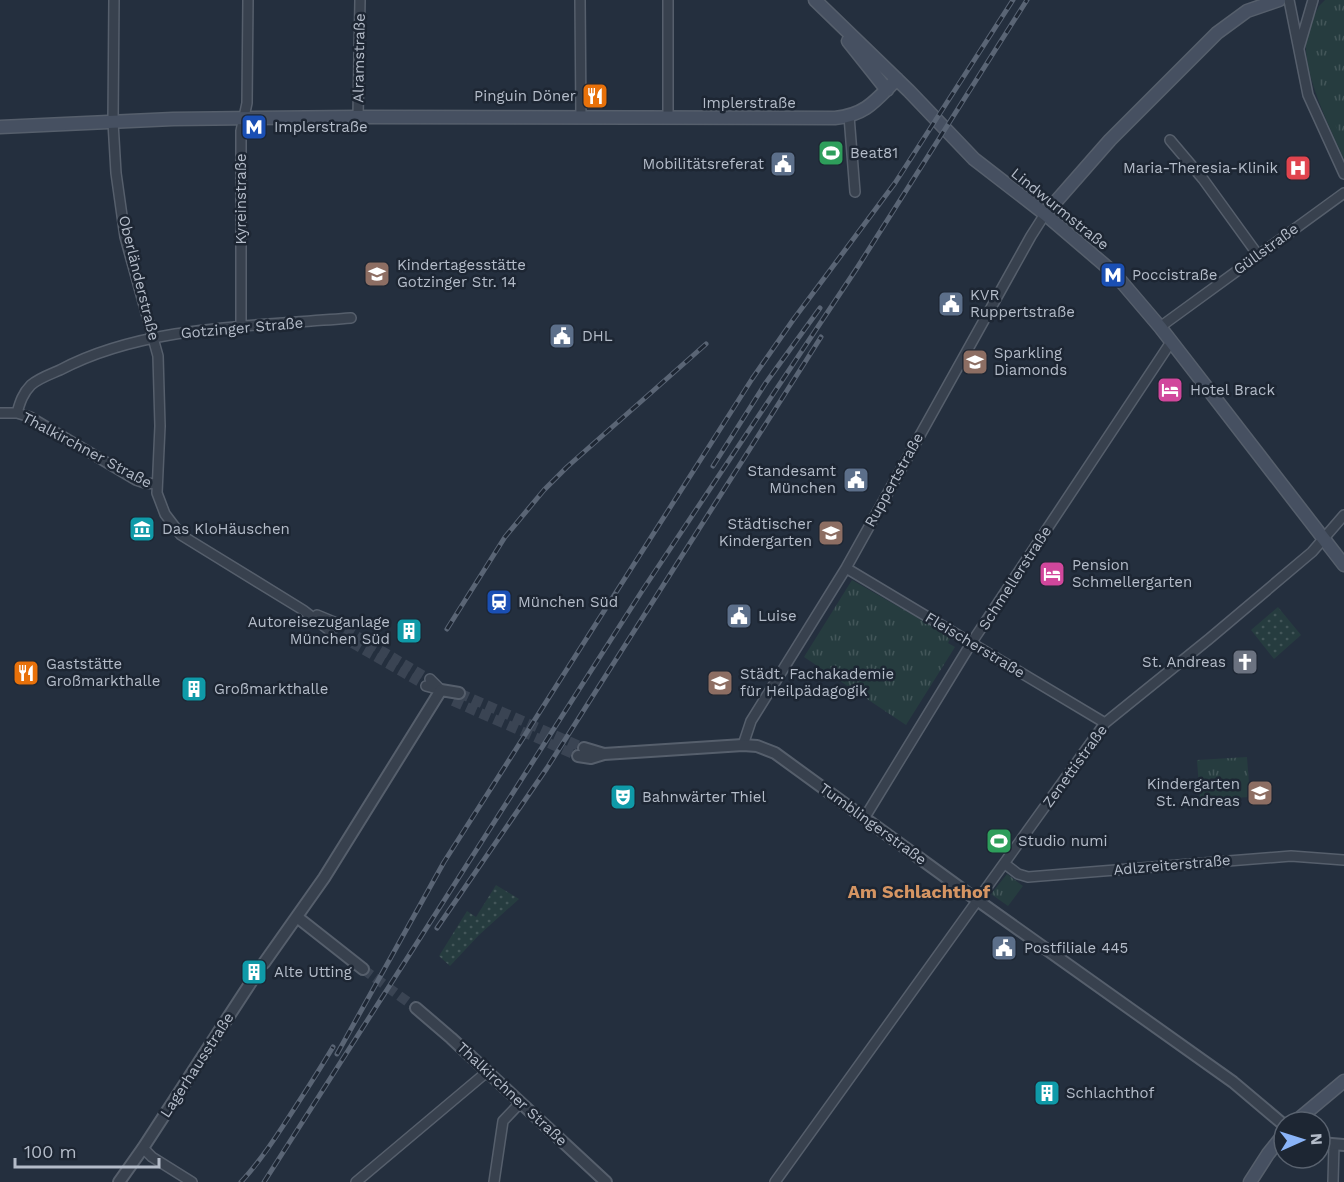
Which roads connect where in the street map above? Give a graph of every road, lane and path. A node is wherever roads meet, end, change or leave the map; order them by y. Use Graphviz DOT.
graph roads {
  1 [pos="114,0"];
  2 [pos="248,0"];
  3 [pos="360,0"];
  4 [pos="580,0"];
  5 [pos="668,0"];
  6 [pos="1279,0"];
  7 [pos="1290,0"];
  8 [pos="1313,0"];
  9 [pos="819,4"];
  10 [pos="1299,50"];
  11 [pos="897,79"];
  12 [pos="885,92"];
  13 [pos="849,116"];
  14 [pos="113,117"];
  15 [pos="358,117"];
  16 [pos="244,118"];
  17 [pos="581,118"];
  18 [pos="669,118"];
  19 [pos="0,127"];
  20 [pos="1170,140"];
  21 [pos="1344,174"];
  22 [pos="855,192"];
  23 [pos="1344,193"];
  24 [pos="1046,214"];
  25 [pos="1258,255"];
  26 [pos="351,318"];
  27 [pos="241,327"];
  28 [pos="1160,327"];
  29 [pos="153,337"];
  30 [pos="1171,342"];
  31 [pos="0,413"];
  32 [pos="16,413"];
  33 [pos="156,484"];
  34 [pos="1344,515"];
  35 [pos="1323,540"];
  36 [pos="1344,566"];
  37 [pos="846,568"];
  38 [pos="332,626"];
  39 [pos="972,642"];
  40 [pos="428,682"];
  41 [pos="441,690"];
  42 [pos="456,697"];
  43 [pos="1105,723"];
  44 [pos="743,745"];
  45 [pos="581,752"];
  46 [pos="865,817"];
  47 [pos="1344,860"];
  48 [pos="1005,864"];
  49 [pos="977,900"];
  50 [pos="297,917"];
  51 [pos="264,963"];
  52 [pos="363,969"];
  53 [pos="255,976"];
  54 [pos="416,1008"];
  55 [pos="488,1071"];
  56 [pos="1344,1081"];
  57 [pos="520,1102"];
  58 [pos="1309,1110"];
  59 [pos="1272,1115"];
  60 [pos="1339,1145"];
  61 [pos="143,1148"];
  62 [pos="1272,1149"];
  63 [pos="119,1182"];
  64 [pos="192,1182"];
  65 [pos="356,1182"];
  66 [pos="494,1182"];
  67 [pos="606,1182"];
  68 [pos="775,1182"];
  69 [pos="1250,1182"];
  70 [pos="1333,1182"];
  1 -- 14 [label="street, Oberländerstraße"];
  2 -- 16 [label="street, Kyreinstraße"];
  3 -- 15 [label="street, Alramstraße"];
  4 -- 17 [label="street"];
  5 -- 18 [label="street"];
  6 -- 24 [label="main road"];
  7 -- 10 [label="street"];
  8 -- 10 [label="street"];
  9 -- 11 [label="main road, Lindwurmstraße"];
  9 -- 12 [label="main road, Lindwurmstraße"];
  10 -- 21 [label="street"];
  11 -- 12 [label="main road, Implerstraße"];
  11 -- 24 [label="main road, Lindwurmstraße"];
  12 -- 13 [label="main road, Implerstraße"];
  13 -- 18 [label="main road, Implerstraße"];
  13 -- 22 [label="street"];
  14 -- 16 [label="main road, Implerstraße"];
  14 -- 19 [label="main road, Implerstraße"];
  14 -- 29 [label="street, Oberländerstraße"];
  15 -- 16 [label="main road, Implerstraße"];
  15 -- 17 [label="main road, Implerstraße"];
  16 -- 27 [label="street, Kyreinstraße"];
  17 -- 18 [label="main road, Implerstraße"];
  20 -- 25 [label="street"];
  23 -- 25 [label="street, Güllstraße"];
  24 -- 28 [label="main road, Lindwurmstraße"];
  24 -- 37 [label="street, Ruppertstraße"];
  25 -- 28 [label="street, Güllstraße"];
  26 -- 27 [label="street, Gotzinger Straße"];
  27 -- 29 [label="street, Gotzinger Straße"];
  28 -- 30 [label="main road, Lindwurmstraße"];
  29 -- 32 [label="street, Gotzinger Straße"];
  29 -- 33 [label="street, Oberländerstraße"];
  30 -- 35 [label="main road, Lindwurmstraße"];
  30 -- 39 [label="street, Schmellerstraße"];
  31 -- 32 [label="street, Thalkirchner Straße"];
  32 -- 33 [label="street, Thalkirchner Straße"];
  33 -- 38 [label="street, Thalkirchner Straße"];
  34 -- 35 [label="street, Zenettistraße"];
  35 -- 36 [label="main road, Lindwurmstraße"];
  35 -- 43 [label="street, Zenettistraße"];
  37 -- 39 [label="street, Fleischerstraße"];
  37 -- 44 [label="street, Ruppertstraße"];
  39 -- 43 [label="street, Fleischerstraße"];
  39 -- 46 [label="street, Schmellerstraße"];
  40 -- 41 [label="street"];
  41 -- 42 [label="street"];
  41 -- 50 [label="street"];
  43 -- 48 [label="street, Zenettistraße"];
  44 -- 45 [label="street, Tumblingerstraße"];
  44 -- 46 [label="street, Tumblingerstraße"];
  46 -- 49 [label="street, Tumblingerstraße"];
  47 -- 48 [label="street, Adlzreiterstraße"];
  48 -- 49 [label="street, Zenettistraße"];
  49 -- 59 [label="street, Tumblingerstraße"];
  49 -- 68 [label="street"];
  50 -- 51 [label="street"];
  50 -- 52 [label="street"];
  53 -- 61 [label="street, Lagerhausstraße"];
  54 -- 55 [label="street, Thalkirchner Straße"];
  55 -- 57 [label="street, Thalkirchner Straße"];
  55 -- 65 [label="street"];
  56 -- 58 [label="main road"];
  57 -- 66 [label="street"];
  57 -- 67 [label="street, Thalkirchner Straße"];
  60 -- 70 [label="street"];
  61 -- 63 [label="street, Lagerhausstraße"];
  61 -- 64 [label="street"];
  62 -- 69 [label="main road"];
}
